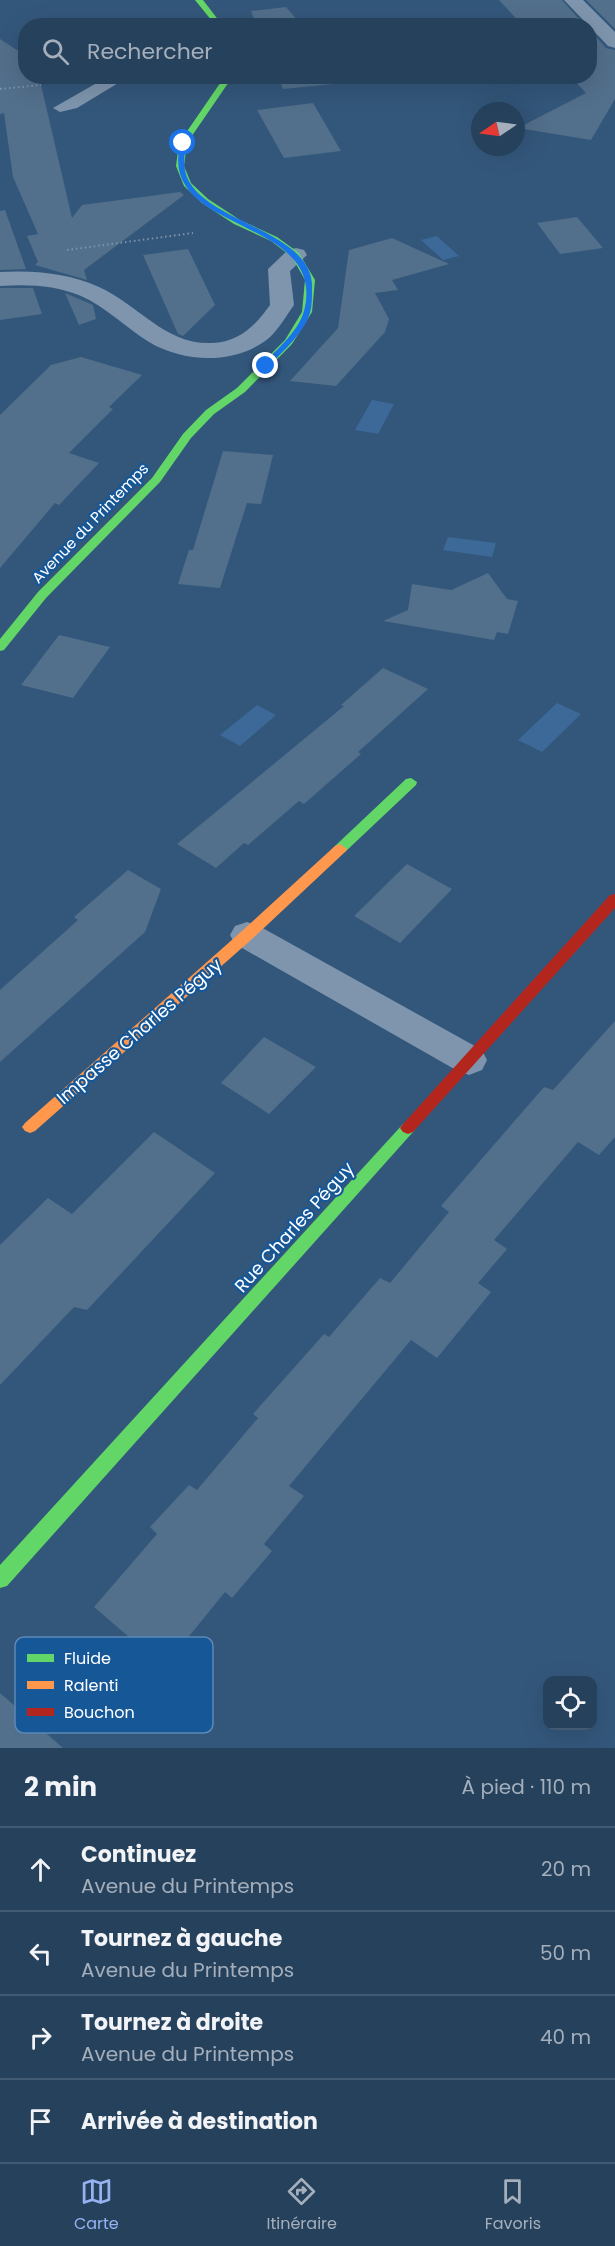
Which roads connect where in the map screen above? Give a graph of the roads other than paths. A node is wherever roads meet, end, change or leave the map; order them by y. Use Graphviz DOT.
graph roads {
  1 [pos="199,0"];
  2 [pos="573,0"];
  3 [pos="214,18"];
  4 [pos="591,18"];
  5 [pos="597,24"];
  6 [pos="615,42"];
  7 [pos="106,84"];
  8 [pos="224,84"];
  9 [pos="60,108"];
  10 [pos="296,255"];
  11 [pos="0,279"];
  12 [pos="0,647"];
  13 [pos="411,782"];
  14 [pos="615,899"];
  15 [pos="248,935"];
  16 [pos="469,1060"];
  17 [pos="30,1126"];
  18 [pos="0,1579"];
  1 -- 3 [label="street"];
  2 -- 4 [label="street"];
  5 -- 6 [label="street"];
  7 -- 9 [label="lane"];
  8 -- 10 [label="street, Avenue du Printemps"];
  10 -- 11 [label="street"];
  10 -- 12 [label="street, Avenue du Printemps"];
  13 -- 15 [label="street, Impasse Charles Péguy"];
  14 -- 16 [label="street, Rue Charles Péguy"];
  15 -- 16 [label="street"];
  15 -- 17 [label="street, Impasse Charles Péguy"];
  16 -- 18 [label="street, Rue Charles Péguy"];
}
